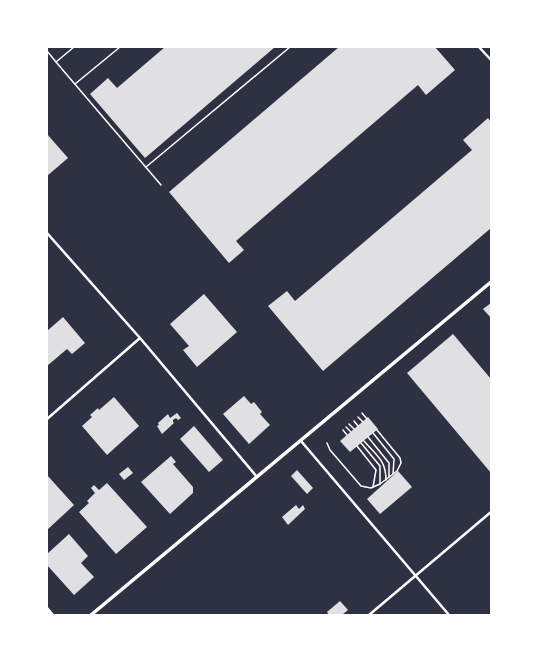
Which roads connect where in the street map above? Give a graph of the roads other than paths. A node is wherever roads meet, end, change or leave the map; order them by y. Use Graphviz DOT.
graph roads {
  1 [pos="74,47"];
  2 [pos="120,47"];
  3 [pos="290,47"];
  4 [pos="479,47"];
  5 [pos="47,51"];
  6 [pos="491,60"];
  7 [pos="56,62"];
  8 [pos="75,84"];
  9 [pos="146,167"];
  10 [pos="161,185"];
  11 [pos="47,233"];
  12 [pos="491,282"];
  13 [pos="140,338"];
  14 [pos="362,414"];
  15 [pos="358,417"];
  16 [pos="47,419"];
  17 [pos="367,419"];
  18 [pos="354,421"];
  19 [pos="363,422"];
  20 [pos="349,424"];
  21 [pos="358,426"];
  22 [pos="346,427"];
  23 [pos="354,429"];
  24 [pos="343,430"];
  25 [pos="377,430"];
  26 [pos="351,432"];
  27 [pos="373,433"];
  28 [pos="347,435"];
  29 [pos="368,437"];
  30 [pos="301,441"];
  31 [pos="364,441"];
  32 [pos="327,443"];
  33 [pos="361,443"];
  34 [pos="357,446"];
  35 [pos="393,474"];
  36 [pos="257,477"];
  37 [pos="390,477"];
  38 [pos="386,480"];
  39 [pos="380,484"];
  40 [pos="374,487"];
  41 [pos="491,512"];
  42 [pos="416,576"];
  43 [pos="47,610"];
  44 [pos="52,615"];
  45 [pos="91,615"];
  46 [pos="369,615"];
  47 [pos="449,615"];
  1 -- 7 [label="lane"];
  2 -- 8 [label="lane"];
  3 -- 9 [label="lane"];
  4 -- 6 [label="street"];
  5 -- 7 [label="lane"];
  7 -- 8 [label="lane"];
  8 -- 9 [label="lane"];
  9 -- 10 [label="lane"];
  11 -- 13 [label="street"];
  12 -- 30 [label="street"];
  13 -- 16 [label="street"];
  13 -- 36 [label="street"];
  14 -- 17 [label="lane"];
  15 -- 19 [label="lane"];
  18 -- 21 [label="lane"];
  20 -- 23 [label="lane"];
  22 -- 26 [label="lane"];
  24 -- 28 [label="lane"];
  25 -- 35 [label="lane"];
  27 -- 35 [label="lane"];
  29 -- 37 [label="lane"];
  30 -- 36 [label="street"];
  30 -- 42 [label="street"];
  31 -- 38 [label="lane"];
  32 -- 40 [label="lane"];
  33 -- 39 [label="lane"];
  34 -- 40 [label="lane"];
  35 -- 37 [label="lane"];
  36 -- 45 [label="street"];
  37 -- 38 [label="lane"];
  38 -- 39 [label="lane"];
  39 -- 40 [label="lane"];
  41 -- 42 [label="street"];
  42 -- 46 [label="street"];
  42 -- 47 [label="street"];
  43 -- 44 [label="main road"];
}
